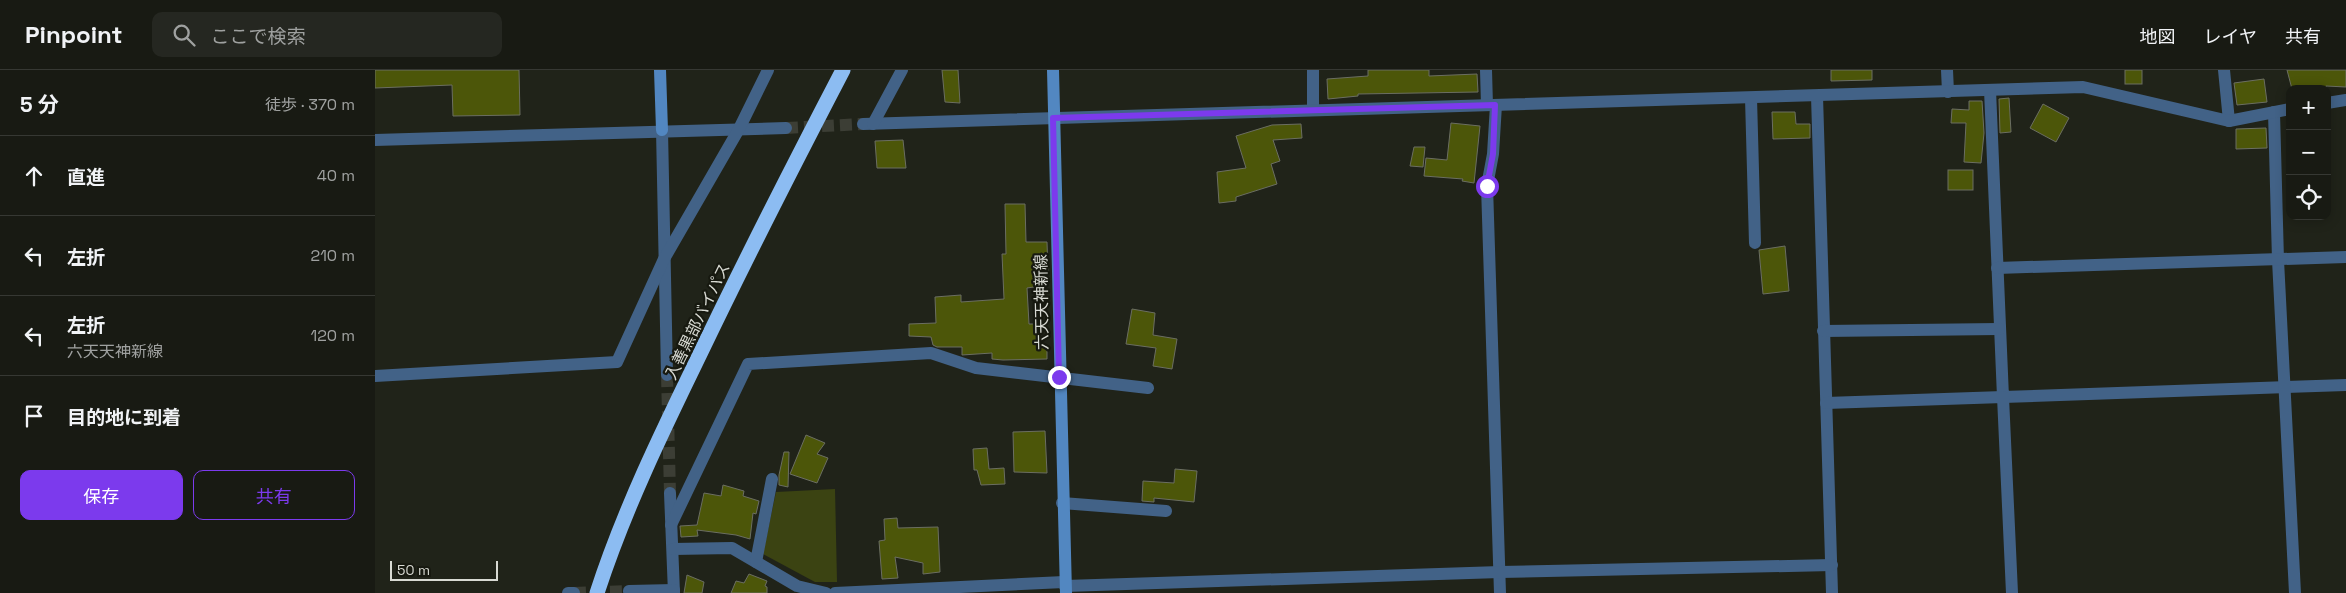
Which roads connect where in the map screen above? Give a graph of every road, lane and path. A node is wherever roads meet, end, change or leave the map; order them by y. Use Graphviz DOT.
graph roads {
  1 [pos="660,70"];
  2 [pos="769,70"];
  3 [pos="843,70"];
  4 [pos="902,70"];
  5 [pos="1053,70"];
  6 [pos="1313,70"];
  7 [pos="1486,70"];
  8 [pos="1947,70"];
  9 [pos="2223,70"];
  10 [pos="1989,90"];
  11 [pos="1948,92"];
  12 [pos="1817,96"];
  13 [pos="1751,98"];
  14 [pos="2346,100"];
  15 [pos="2331,102"];
  16 [pos="1491,105"];
  17 [pos="1313,110"];
  18 [pos="2286,110"];
  19 [pos="2274,112"];
  20 [pos="1053,118"];
  21 [pos="2229,121"];
  22 [pos="786,128"];
  23 [pos="739,129"];
  24 [pos="662,130"];
  25 [pos="375,140"];
  26 [pos="1755,243"];
  27 [pos="2346,257"];
  28 [pos="665,259"];
  29 [pos="2279,260"];
  30 [pos="1997,268"];
  31 [pos="1999,329"];
  32 [pos="1823,330"];
  33 [pos="667,375"];
  34 [pos="375,376"];
  35 [pos="1059,377"];
  36 [pos="2346,385"];
  37 [pos="2284,387"];
  38 [pos="1149,388"];
  39 [pos="2003,397"];
  40 [pos="1826,403"];
  41 [pos="771,479"];
  42 [pos="670,493"];
  43 [pos="1063,503"];
  44 [pos="1166,510"];
  45 [pos="671,525"];
  46 [pos="673,549"];
  47 [pos="756,562"];
  48 [pos="1831,565"];
  49 [pos="1500,572"];
  50 [pos="1065,587"];
  51 [pos="629,591"];
  52 [pos="674,591"];
  53 [pos="568,593"];
  54 [pos="574,593"];
  55 [pos="597,593"];
  56 [pos="826,593"];
  57 [pos="835,593"];
  58 [pos="1500,593"];
  59 [pos="1832,593"];
  60 [pos="2012,593"];
  61 [pos="2295,593"];
  1 -- 24 [label="main road"];
  2 -- 23 [label="street"];
  3 -- 55 [label="highway, 入善黒部バイパス"];
  4 -- 20 [label="street"];
  5 -- 20 [label="main road, 六天天神新線"];
  6 -- 17 [label="street"];
  7 -- 16 [label="street"];
  8 -- 11 [label="street"];
  9 -- 21 [label="street"];
  10 -- 11 [label="street"];
  10 -- 21 [label="street"];
  10 -- 30 [label="street"];
  11 -- 12 [label="street"];
  12 -- 13 [label="street"];
  12 -- 32 [label="street"];
  13 -- 16 [label="street"];
  13 -- 26 [label="street"];
  14 -- 15 [label="street"];
  16 -- 17 [label="street"];
  16 -- 49 [label="street"];
  17 -- 20 [label="street"];
  18 -- 19 [label="street"];
  19 -- 21 [label="street"];
  19 -- 29 [label="street"];
  20 -- 35 [label="main road, 六天天神新線"];
  22 -- 23 [label="street"];
  23 -- 24 [label="street"];
  23 -- 28 [label="street"];
  24 -- 25 [label="street"];
  24 -- 28 [label="street"];
  27 -- 29 [label="street"];
  28 -- 33 [label="street"];
  28 -- 34 [label="street"];
  29 -- 30 [label="street"];
  29 -- 37 [label="street"];
  30 -- 31 [label="street"];
  31 -- 32 [label="street"];
  31 -- 39 [label="street"];
  32 -- 40 [label="street"];
  35 -- 38 [label="street"];
  35 -- 43 [label="main road, 六天天神新線"];
  35 -- 45 [label="street"];
  36 -- 37 [label="street"];
  37 -- 39 [label="street"];
  37 -- 61 [label="street"];
  39 -- 40 [label="street"];
  39 -- 60 [label="street"];
  40 -- 48 [label="street"];
  41 -- 47 [label="street"];
  42 -- 45 [label="street"];
  43 -- 44 [label="street"];
  43 -- 50 [label="main road, 六天天神新線"];
  45 -- 46 [label="street"];
  46 -- 47 [label="street"];
  46 -- 52 [label="street"];
  47 -- 56 [label="street"];
  48 -- 49 [label="street"];
  48 -- 59 [label="street"];
  49 -- 50 [label="street"];
  49 -- 58 [label="street"];
  50 -- 57 [label="street"];
  51 -- 52 [label="street"];
  53 -- 54 [label="street"];
}
